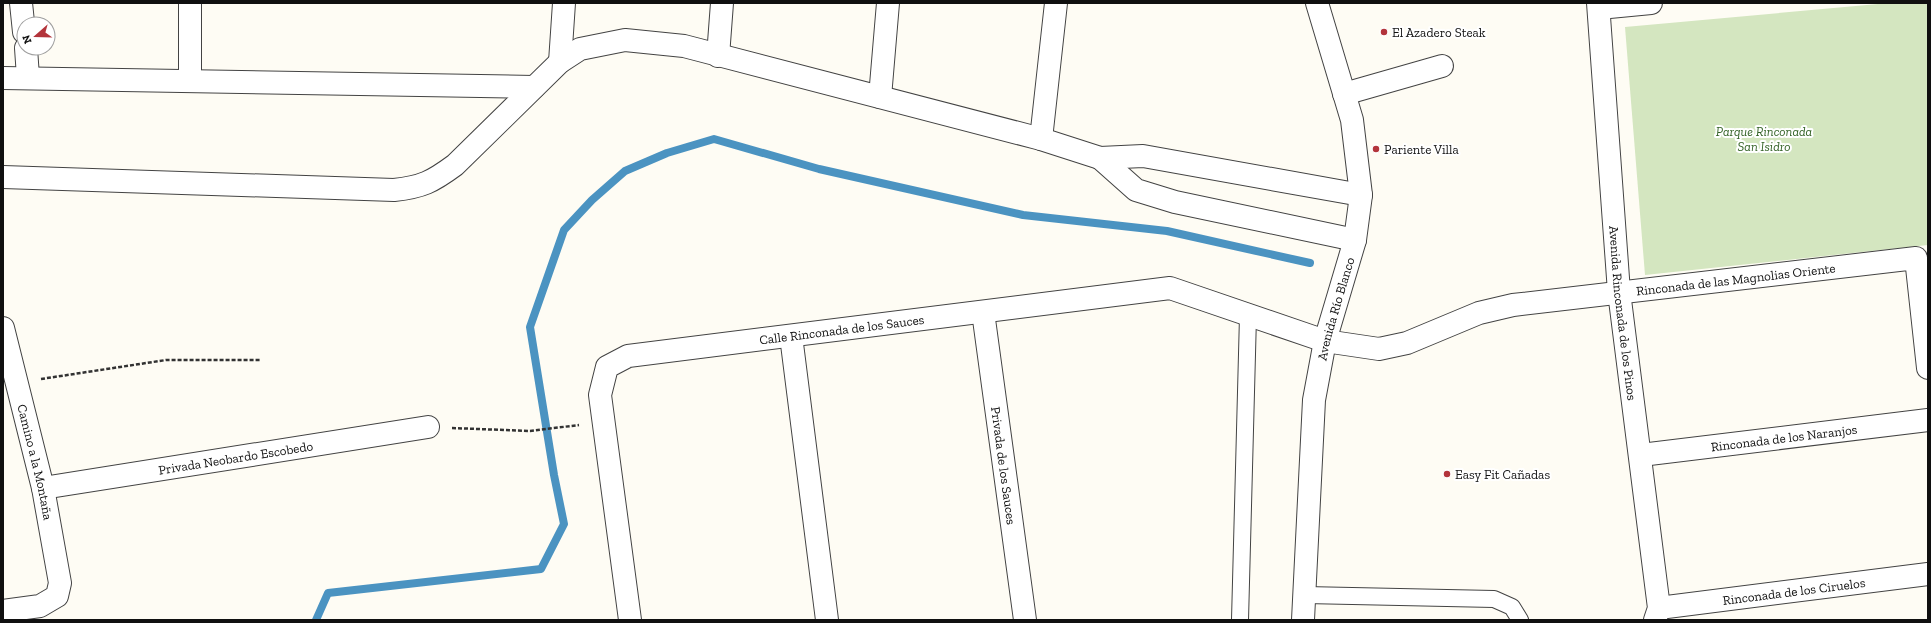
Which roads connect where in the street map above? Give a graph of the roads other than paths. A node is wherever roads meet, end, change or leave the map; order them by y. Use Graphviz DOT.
graph roads {
  1 [pos="21,3"];
  2 [pos="190,3"];
  3 [pos="564,3"];
  4 [pos="722,3"];
  5 [pos="888,3"];
  6 [pos="1056,3"];
  7 [pos="1316,3"];
  8 [pos="1651,3"];
  9 [pos="1598,6"];
  10 [pos="22,16"];
  11 [pos="27,56"];
  12 [pos="718,56"];
  13 [pos="560,62"];
  14 [pos="1442,66"];
  15 [pos="28,77"];
  16 [pos="3,78"];
  17 [pos="190,80"];
  18 [pos="534,86"];
  19 [pos="1344,94"];
  20 [pos="880,97"];
  21 [pos="1041,139"];
  22 [pos="1100,158"];
  23 [pos="3,177"];
  24 [pos="1361,195"];
  25 [pos="1355,240"];
  26 [pos="1619,292"];
  27 [pos="983,312"];
  28 [pos="1248,316"];
  29 [pos="3,328"];
  30 [pos="791,336"];
  31 [pos="1325,341"];
  32 [pos="1928,368"];
  33 [pos="1928,420"];
  34 [pos="428,427"];
  35 [pos="1641,455"];
  36 [pos="43,488"];
  37 [pos="1928,574"];
  38 [pos="1305,595"];
  39 [pos="3,611"];
  40 [pos="1657,614"];
  41 [pos="630,620"];
  42 [pos="827,620"];
  43 [pos="1025,620"];
  44 [pos="1240,620"];
  45 [pos="1303,620"];
  46 [pos="1520,620"];
  1 -- 10 [label="street"];
  2 -- 17 [label="street"];
  3 -- 13 [label="street"];
  4 -- 12 [label="street"];
  5 -- 20 [label="street"];
  6 -- 21 [label="street"];
  7 -- 19 [label="street, Avenida Río Blanco"];
  8 -- 9 [label="street"];
  9 -- 26 [label="street, Avenida Rinconada de los Pinos"];
  11 -- 15 [label="street"];
  12 -- 13 [label="street"];
  12 -- 20 [label="street"];
  13 -- 18 [label="street"];
  14 -- 19 [label="street"];
  15 -- 16 [label="street"];
  15 -- 17 [label="street"];
  17 -- 18 [label="street"];
  18 -- 23 [label="street"];
  19 -- 24 [label="street, Avenida Río Blanco"];
  20 -- 21 [label="street"];
  21 -- 22 [label="street"];
  22 -- 24 [label="street"];
  22 -- 25 [label="street"];
  24 -- 25 [label="street, Avenida Río Blanco"];
  25 -- 31 [label="street, Avenida Río Blanco"];
  26 -- 31 [label="street, Rinconada de las Magnolias Oriente"];
  26 -- 32 [label="street, Rinconada de las Magnolias Oriente"];
  26 -- 35 [label="street, Avenida Rinconada de los Pinos"];
  27 -- 28 [label="street, Calle Rinconada de los Sauces"];
  27 -- 30 [label="street, Calle Rinconada de los Sauces"];
  27 -- 43 [label="street, Privada de los Sauces"];
  28 -- 31 [label="street, Calle Rinconada de los Sauces"];
  28 -- 44 [label="lane"];
  29 -- 36 [label="street, Camino a la Montaña"];
  30 -- 41 [label="street, Calle Rinconada de los Sauces"];
  30 -- 42 [label="street"];
  31 -- 38 [label="street, Avenida Río Blanco"];
  33 -- 35 [label="street, Rinconada de los Naranjos"];
  34 -- 36 [label="street, Privada Neobardo Escobedo"];
  35 -- 40 [label="street, Avenida Rinconada de los Pinos"];
  36 -- 39 [label="street, Camino a la Montaña"];
  37 -- 40 [label="street, Rinconada de los Ciruelos"];
  38 -- 45 [label="street, Avenida Río Blanco"];
  38 -- 46 [label="lane"];
}
